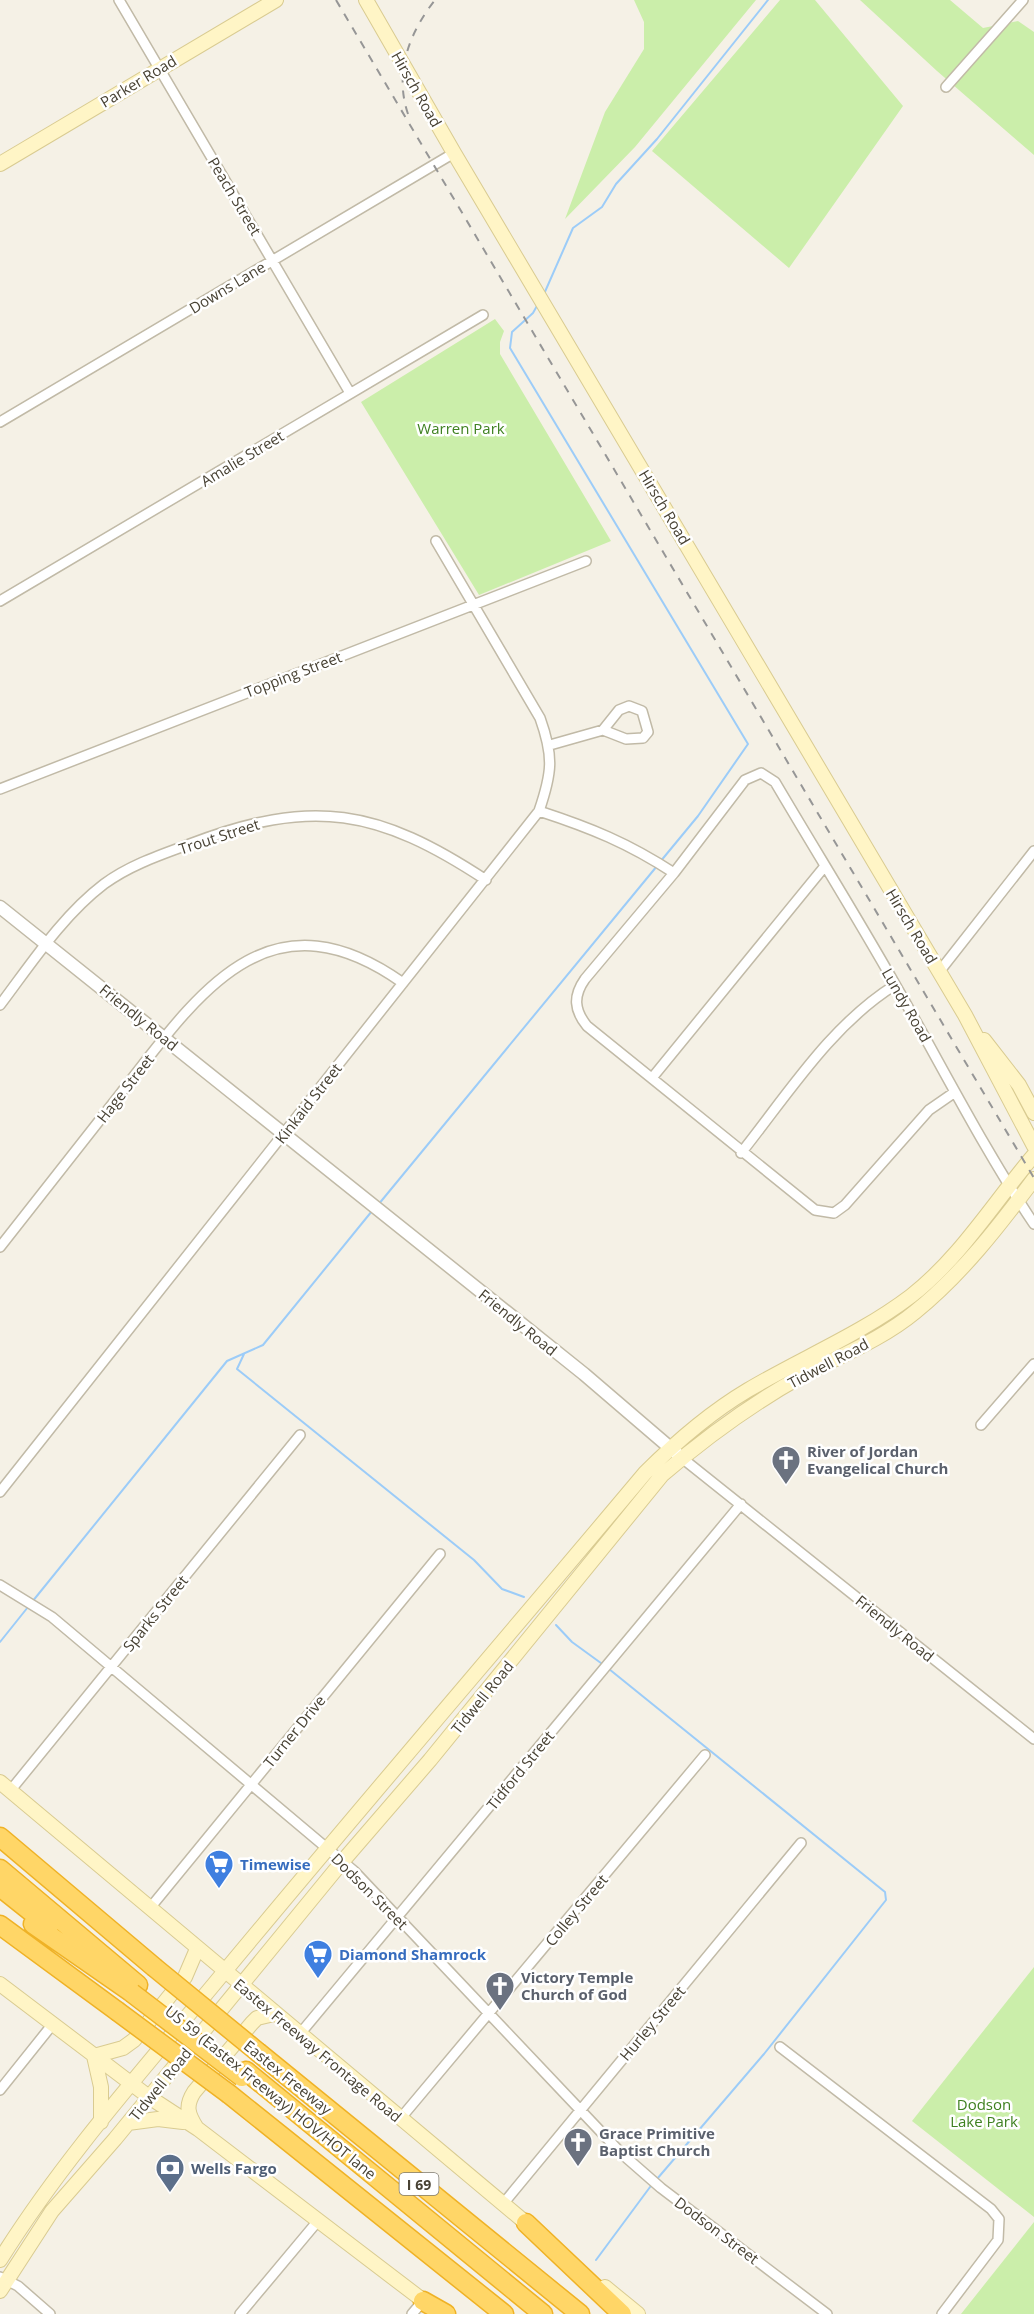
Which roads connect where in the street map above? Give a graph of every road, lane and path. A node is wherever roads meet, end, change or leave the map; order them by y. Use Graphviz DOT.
graph roads {
  1 [pos="119,0"];
  2 [pos="276,0"];
  3 [pos="366,0"];
  4 [pos="1023,0"];
  5 [pos="159,69"];
  6 [pos="946,87"];
  7 [pos="454,153"];
  8 [pos="0,164"];
  9 [pos="272,260"];
  10 [pos="483,315"];
  11 [pos="350,393"];
  12 [pos="0,422"];
  13 [pos="436,541"];
  14 [pos="586,561"];
  15 [pos="0,601"];
  16 [pos="475,603"];
  17 [pos="603,730"];
  18 [pos="550,745"];
  19 [pos="0,789"];
  20 [pos="539,812"];
  21 [pos="1034,851"];
  22 [pos="825,866"];
  23 [pos="670,870"];
  24 [pos="486,880"];
  25 [pos="0,907"];
  26 [pos="47,944"];
  27 [pos="939,972"];
  28 [pos="404,983"];
  29 [pos="895,985"];
  30 [pos="0,1005"];
  31 [pos="965,1015"];
  32 [pos="164,1037"];
  33 [pos="652,1078"];
  34 [pos="955,1092"];
  35 [pos="1034,1113"];
  36 [pos="285,1133"];
  37 [pos="1034,1146"];
  38 [pos="741,1153"];
  39 [pos="1034,1155"];
  40 [pos="1034,1179"];
  41 [pos="1010,1187"];
  42 [pos="1018,1200"];
  43 [pos="1034,1224"];
  44 [pos="0,1247"];
  45 [pos="911,1296"];
  46 [pos="919,1308"];
  47 [pos="1034,1364"];
  48 [pos="798,1371"];
  49 [pos="981,1425"];
  50 [pos="300,1435"];
  51 [pos="670,1448"];
  52 [pos="682,1458"];
  53 [pos="0,1492"];
  54 [pos="741,1503"];
  55 [pos="440,1554"];
  56 [pos="581,1560"];
  57 [pos="0,1585"];
  58 [pos="111,1668"];
  59 [pos="1034,1739"];
  60 [pos="413,1745"];
  61 [pos="705,1755"];
  62 [pos="430,1760"];
  63 [pos="251,1784"];
  64 [pos="5,1786"];
  65 [pos="0,1837"];
  66 [pos="801,1843"];
  67 [pos="327,1849"];
  68 [pos="342,1862"];
  69 [pos="0,1869"];
  70 [pos="0,1881"];
  71 [pos="0,1887"];
  72 [pos="0,1900"];
  73 [pos="150,1908"];
  74 [pos="398,1918"];
  75 [pos="0,1925"];
  76 [pos="197,1949"];
  77 [pos="225,1972"];
  78 [pos="0,1984"];
  79 [pos="241,1986"];
  80 [pos="135,1989"];
  81 [pos="274,2014"];
  82 [pos="490,2014"];
  83 [pos="52,2025"];
  84 [pos="299,2035"];
  85 [pos="780,2047"];
  86 [pos="94,2056"];
  87 [pos="132,2084"];
  88 [pos="0,2090"];
  89 [pos="149,2097"];
  90 [pos="579,2111"];
  91 [pos="400,2119"];
  92 [pos="101,2122"];
  93 [pos="128,2123"];
  94 [pos="192,2126"];
  95 [pos="385,2185"];
  96 [pos="503,2204"];
  97 [pos="317,2222"];
  98 [pos="526,2223"];
  99 [pos="0,2260"];
  100 [pos="2,2283"];
  101 [pos="417,2307"];
  102 [pos="50,2314"];
  103 [pos="240,2314"];
  104 [pos="440,2314"];
  105 [pos="446,2314"];
  106 [pos="504,2314"];
  107 [pos="543,2314"];
  108 [pos="580,2314"];
  109 [pos="622,2314"];
  110 [pos="638,2314"];
  111 [pos="827,2314"];
  112 [pos="942,2314"];
  1 -- 5 [label="street, Peach Street"];
  2 -- 5 [label="main road, Parker Road"];
  3 -- 7 [label="main road, Hirsch Road"];
  4 -- 6 [label="street"];
  5 -- 8 [label="main road, Parker Road"];
  5 -- 9 [label="street, Peach Street"];
  7 -- 9 [label="street, Downs Lane"];
  7 -- 27 [label="main road, Hirsch Road"];
  9 -- 11 [label="street, Peach Street"];
  9 -- 12 [label="street, Downs Lane"];
  10 -- 11 [label="street, Amalie Street"];
  11 -- 15 [label="street, Amalie Street"];
  13 -- 16 [label="street"];
  14 -- 16 [label="street, Topping Street"];
  16 -- 18 [label="street"];
  16 -- 19 [label="street, Topping Street"];
  17 -- 17 [label="street"];
  17 -- 18 [label="street"];
  18 -- 20 [label="street, Kinkaid Street"];
  20 -- 23 [label="street"];
  20 -- 24 [label="street, Kinkaid Street"];
  21 -- 27 [label="street"];
  22 -- 23 [label="street, Lundy Road"];
  22 -- 29 [label="street, Lundy Road"];
  22 -- 33 [label="street"];
  23 -- 33 [label="street"];
  24 -- 26 [label="street, Trout Street"];
  24 -- 28 [label="street, Kinkaid Street"];
  25 -- 26 [label="street, Friendly Road"];
  26 -- 30 [label="street, Trout Street"];
  26 -- 32 [label="street, Friendly Road"];
  27 -- 31 [label="main road, Hirsch Road"];
  28 -- 32 [label="street, Hage Street"];
  28 -- 36 [label="street, Kinkaid Street"];
  29 -- 34 [label="street, Lundy Road"];
  29 -- 38 [label="street"];
  31 -- 35 [label="main road, Hirsch Road"];
  31 -- 37 [label="main road, Hirsch Road"];
  32 -- 36 [label="street, Friendly Road"];
  32 -- 44 [label="street, Hage Street"];
  33 -- 38 [label="street"];
  34 -- 38 [label="street"];
  34 -- 41 [label="street, Lundy Road"];
  36 -- 51 [label="street, Friendly Road"];
  36 -- 53 [label="street, Kinkaid Street"];
  39 -- 41 [label="main road, Tidwell Road"];
  40 -- 42 [label="main road, Tidwell Road"];
  41 -- 42 [label="street, Lundy Road"];
  41 -- 45 [label="main road, Tidwell Road"];
  42 -- 43 [label="street, Lundy Road"];
  42 -- 46 [label="main road, Tidwell Road"];
  45 -- 46 [label="main road"];
  45 -- 48 [label="main road, Tidwell Road"];
  46 -- 48 [label="main road, Tidwell Road"];
  47 -- 49 [label="street"];
  48 -- 51 [label="main road, Tidwell Road"];
  48 -- 52 [label="main road, Tidwell Road"];
  50 -- 58 [label="street, Sparks Street"];
  51 -- 52 [label="street, Friendly Road"];
  51 -- 56 [label="main road, Tidwell Road"];
  52 -- 54 [label="street, Friendly Road"];
  52 -- 56 [label="main road, Tidwell Road"];
  54 -- 59 [label="street, Friendly Road"];
  54 -- 74 [label="street, Tidford Street"];
  55 -- 63 [label="street, Turner Drive"];
  56 -- 60 [label="main road, Tidwell Road"];
  56 -- 62 [label="main road, Tidwell Road"];
  57 -- 58 [label="street, Dodson Street"];
  58 -- 63 [label="street, Dodson Street"];
  58 -- 64 [label="street, Sparks Street"];
  60 -- 62 [label="main road"];
  60 -- 67 [label="main road, Tidwell Road"];
  61 -- 82 [label="street, Colley Street"];
  62 -- 68 [label="main road, Tidwell Road"];
  63 -- 67 [label="street, Dodson Street"];
  63 -- 73 [label="street, Turner Drive"];
  64 -- 73 [label="main road, Eastex Freeway Frontage Road"];
  65 -- 108 [label="highway, Eastex Freeway / I 69, bridge"];
  66 -- 90 [label="street, Hurley Street"];
  67 -- 68 [label="street, Dodson Street"];
  67 -- 77 [label="main road, Tidwell Road"];
  68 -- 74 [label="street, Dodson Street"];
  68 -- 79 [label="main road, Tidwell Road"];
  69 -- 80 [label="highway, I 69"];
  70 -- 80 [label="highway"];
  71 -- 80 [label="highway"];
  72 -- 80 [label="highway, Eastex Freeway"];
  73 -- 76 [label="main road, Eastex Freeway Frontage Road"];
  74 -- 82 [label="street, Dodson Street"];
  74 -- 84 [label="street, Tidford Street"];
  75 -- 106 [label="highway, bridge"];
  76 -- 77 [label="main road, Eastex Freeway Frontage Road"];
  76 -- 86 [label="main road"];
  77 -- 79 [label="main road, Eastex Freeway Frontage Road"];
  77 -- 87 [label="main road, Tidwell Road"];
  78 -- 83 [label="main road"];
  79 -- 81 [label="main road, Eastex Freeway Frontage Road"];
  79 -- 89 [label="main road, Tidwell Road"];
  80 -- 95 [label="highway, Eastex Freeway / I 69, bridge"];
  81 -- 84 [label="main road, Eastex Freeway Frontage Road"];
  81 -- 94 [label="main road"];
  82 -- 90 [label="street, Dodson Street"];
  82 -- 91 [label="street, Colley Street"];
  83 -- 86 [label="main road"];
  83 -- 88 [label="street"];
  84 -- 91 [label="main road, Eastex Freeway Frontage Road"];
  85 -- 112 [label="street"];
  86 -- 87 [label="main road"];
  86 -- 92 [label="main road"];
  87 -- 89 [label="main road"];
  87 -- 92 [label="main road, Tidwell Road"];
  89 -- 93 [label="main road, Tidwell Road"];
  89 -- 94 [label="main road"];
  90 -- 96 [label="street, Hurley Street"];
  90 -- 111 [label="street, Dodson Street"];
  91 -- 96 [label="main road, Eastex Freeway Frontage Road"];
  92 -- 99 [label="main road, Tidwell Road"];
  93 -- 94 [label="main road"];
  93 -- 100 [label="main road, Tidwell Road"];
  94 -- 97 [label="main road"];
  95 -- 107 [label="highway, US 59 (Eastex Freeway) HOV/HOT lane / I 69"];
  96 -- 98 [label="main road, Eastex Freeway Frontage Road"];
  97 -- 101 [label="main road"];
  97 -- 103 [label="street"];
  98 -- 109 [label="highway"];
  98 -- 110 [label="main road, Eastex Freeway Frontage Road"];
  100 -- 102 [label="street"];
  101 -- 104 [label="main road"];
  101 -- 105 [label="highway"];
}
